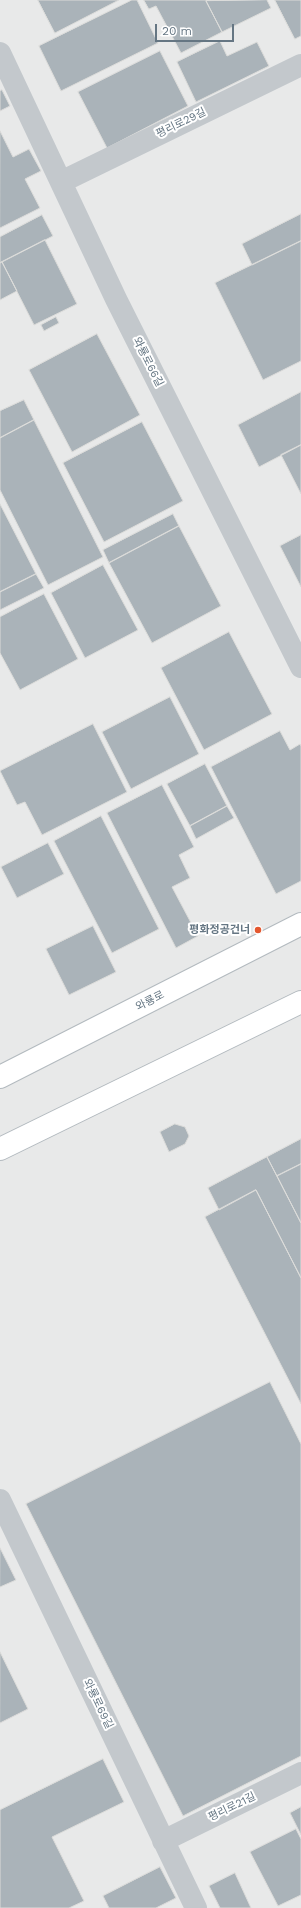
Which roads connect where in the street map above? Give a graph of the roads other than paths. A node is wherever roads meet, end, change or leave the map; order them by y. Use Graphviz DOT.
graph roads {
  1 [pos="0,53"];
  2 [pos="301,65"];
  3 [pos="61,182"];
  4 [pos="301,667"];
  5 [pos="301,924"];
  6 [pos="301,1002"];
  7 [pos="0,1077"];
  8 [pos="0,1149"];
  9 [pos="0,1500"];
  10 [pos="301,1773"];
  11 [pos="163,1841"];
  12 [pos="196,1908"];
  1 -- 3 [label="street, 와룡로66길"];
  2 -- 3 [label="street, 평리로29길"];
  3 -- 4 [label="street, 와룡로66길"];
  5 -- 7 [label="main road, 와룡로"];
  6 -- 8 [label="main road"];
  9 -- 11 [label="street, 와룡로69길"];
  10 -- 11 [label="street, 평리로21길"];
  11 -- 12 [label="street, 와룡로69길"];
}
